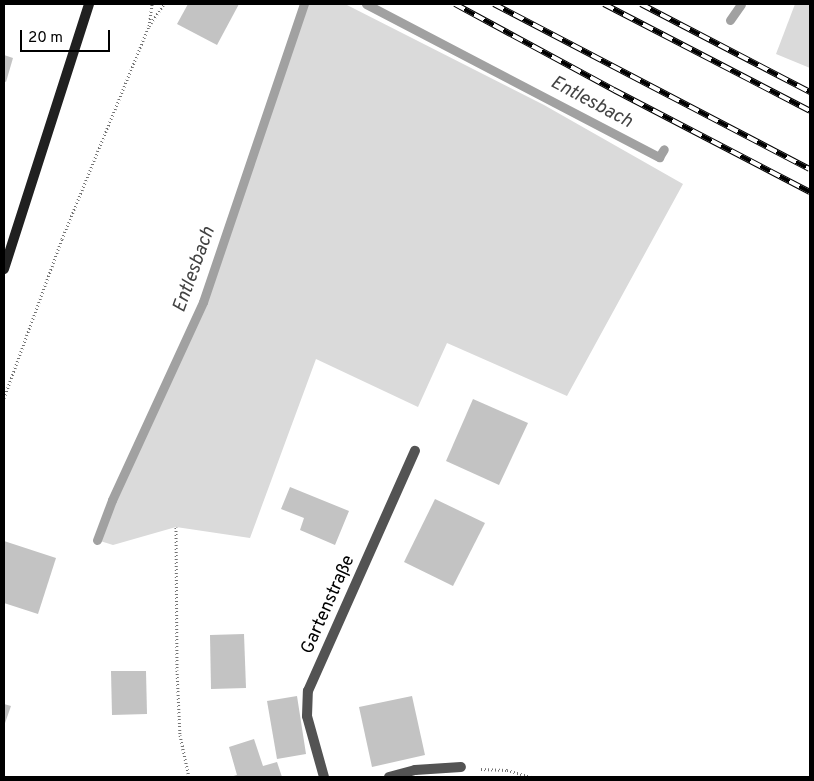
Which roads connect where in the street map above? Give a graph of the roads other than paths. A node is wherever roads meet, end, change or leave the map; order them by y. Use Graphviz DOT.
graph roads {
  1 [pos="89,4"];
  2 [pos="4,269"];
  3 [pos="415,451"];
  4 [pos="460,768"];
  5 [pos="324,777"];
  6 [pos="388,777"];
  1 -- 2 [label="street"];
  3 -- 5 [label="street, Gartenstraße"];
  4 -- 6 [label="street"];
}
